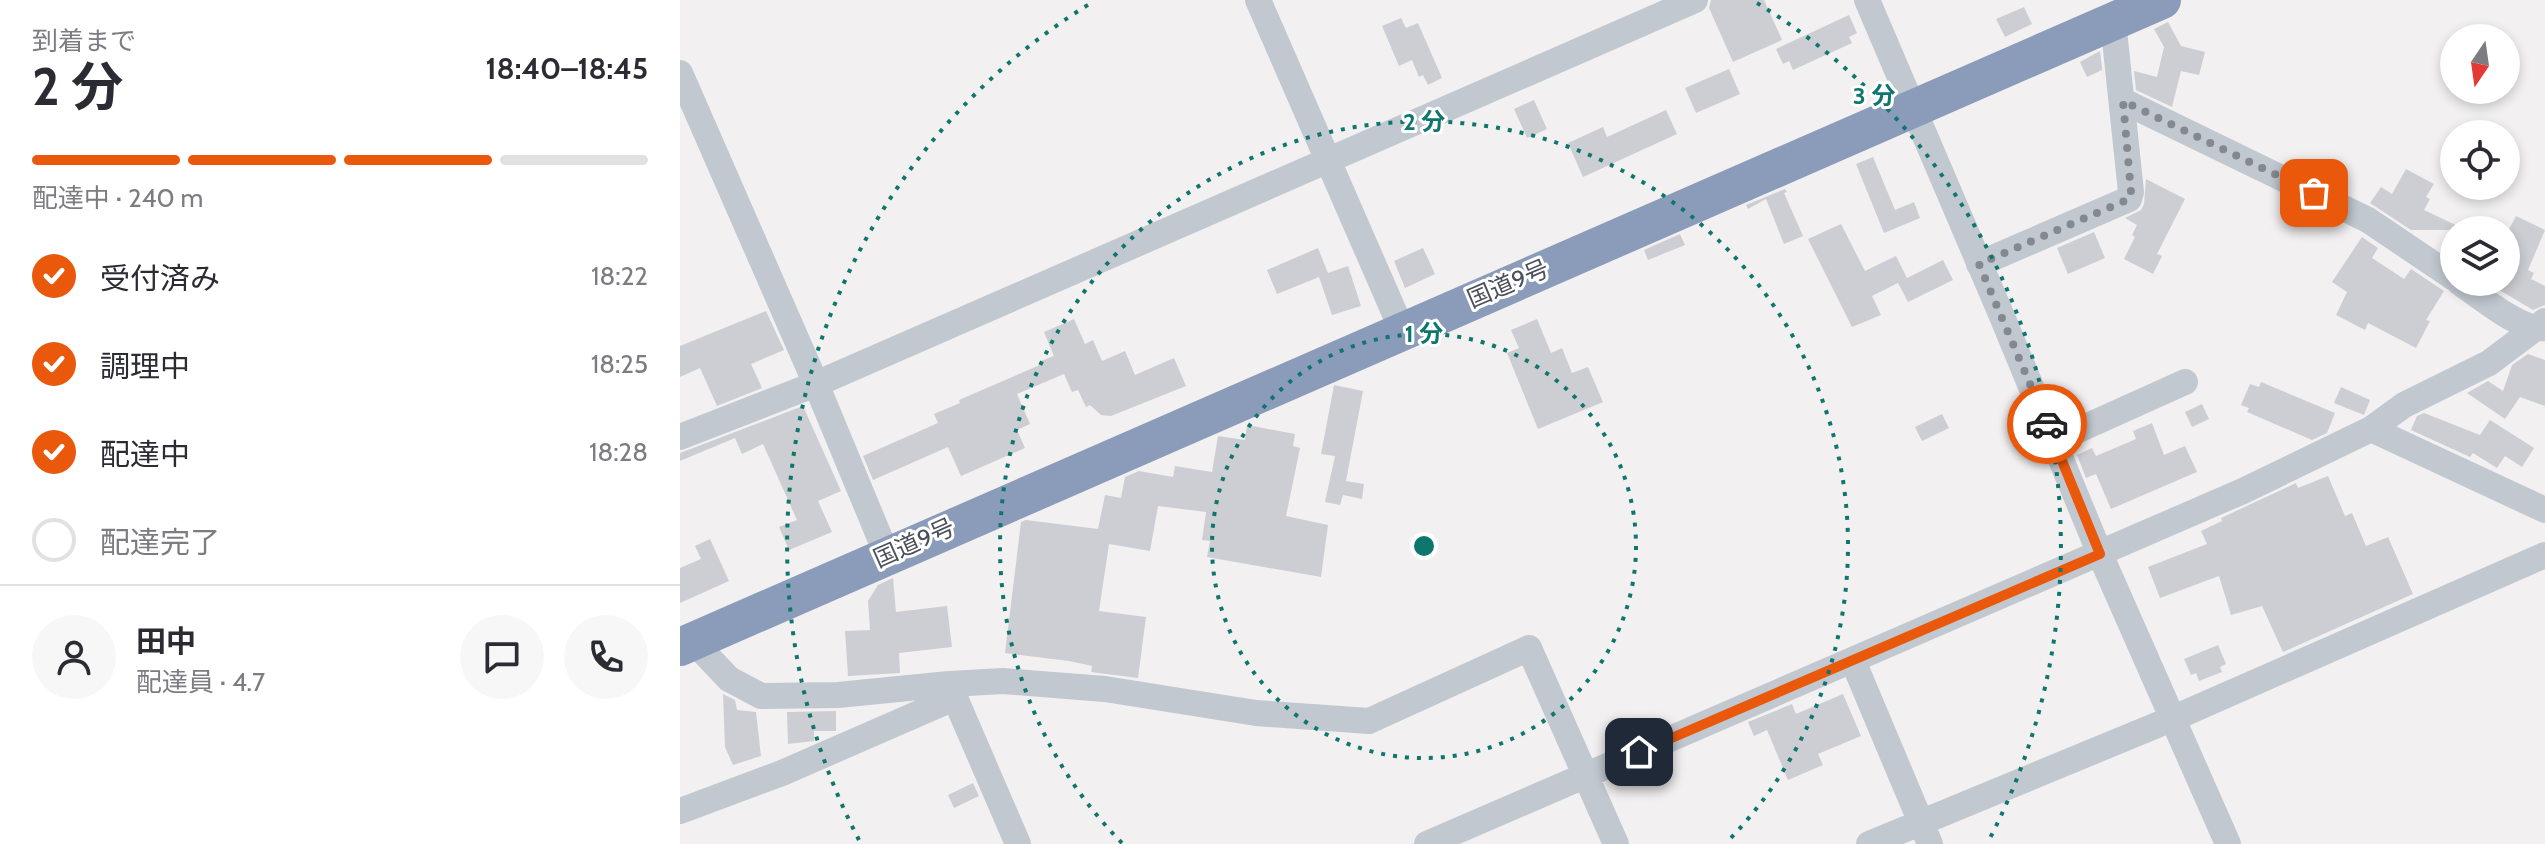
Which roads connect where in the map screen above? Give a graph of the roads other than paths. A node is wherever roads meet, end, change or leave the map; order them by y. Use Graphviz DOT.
graph roads {
  1 [pos="1258,0"];
  2 [pos="1695,0"];
  3 [pos="1867,0"];
  4 [pos="2162,0"];
  5 [pos="2113,21"];
  6 [pos="680,73"];
  7 [pos="2123,101"];
  8 [pos="1914,108"];
  9 [pos="1329,159"];
  10 [pos="1979,264"];
  11 [pos="2440,269"];
  12 [pos="2480,296"];
  13 [pos="2542,326"];
  14 [pos="1402,330"];
  15 [pos="2185,382"];
  16 [pos="816,384"];
  17 [pos="2371,429"];
  18 [pos="680,437"];
  19 [pos="2054,441"];
  20 [pos="2545,510"];
  21 [pos="2100,554"];
  22 [pos="887,555"];
  23 [pos="2545,555"];
  24 [pos="687,644"];
  25 [pos="1853,661"];
  26 [pos="952,691"];
  27 [pos="2174,718"];
  28 [pos="1586,774"];
  29 [pos="680,811"];
  30 [pos="1925,833"];
  31 [pos="1018,844"];
  32 [pos="1427,844"];
  33 [pos="1616,844"];
  34 [pos="1869,844"];
  35 [pos="2228,844"];
  1 -- 9 [label="street"];
  2 -- 9 [label="street"];
  3 -- 8 [label="street"];
  4 -- 5 [label="highway, 国道9号"];
  5 -- 7 [label="street"];
  5 -- 8 [label="highway, 国道9号"];
  6 -- 16 [label="street"];
  7 -- 10 [label="street"];
  7 -- 11 [label="street"];
  8 -- 10 [label="street"];
  8 -- 14 [label="highway, 国道9号"];
  9 -- 14 [label="street"];
  9 -- 16 [label="street"];
  10 -- 19 [label="street"];
  12 -- 13 [label="street"];
  13 -- 17 [label="street"];
  14 -- 22 [label="highway, 国道9号"];
  15 -- 19 [label="street"];
  16 -- 18 [label="street"];
  16 -- 22 [label="street"];
  17 -- 20 [label="street"];
  17 -- 21 [label="street"];
  19 -- 21 [label="street"];
  21 -- 25 [label="street"];
  21 -- 27 [label="street"];
  22 -- 24 [label="highway, 国道9号"];
  23 -- 27 [label="street"];
  24 -- 26 [label="street"];
  25 -- 28 [label="street"];
  25 -- 30 [label="street"];
  26 -- 28 [label="street"];
  26 -- 29 [label="street"];
  26 -- 31 [label="street"];
  27 -- 30 [label="street"];
  27 -- 35 [label="street"];
  28 -- 32 [label="street"];
  28 -- 33 [label="street"];
  30 -- 34 [label="street"];
}
